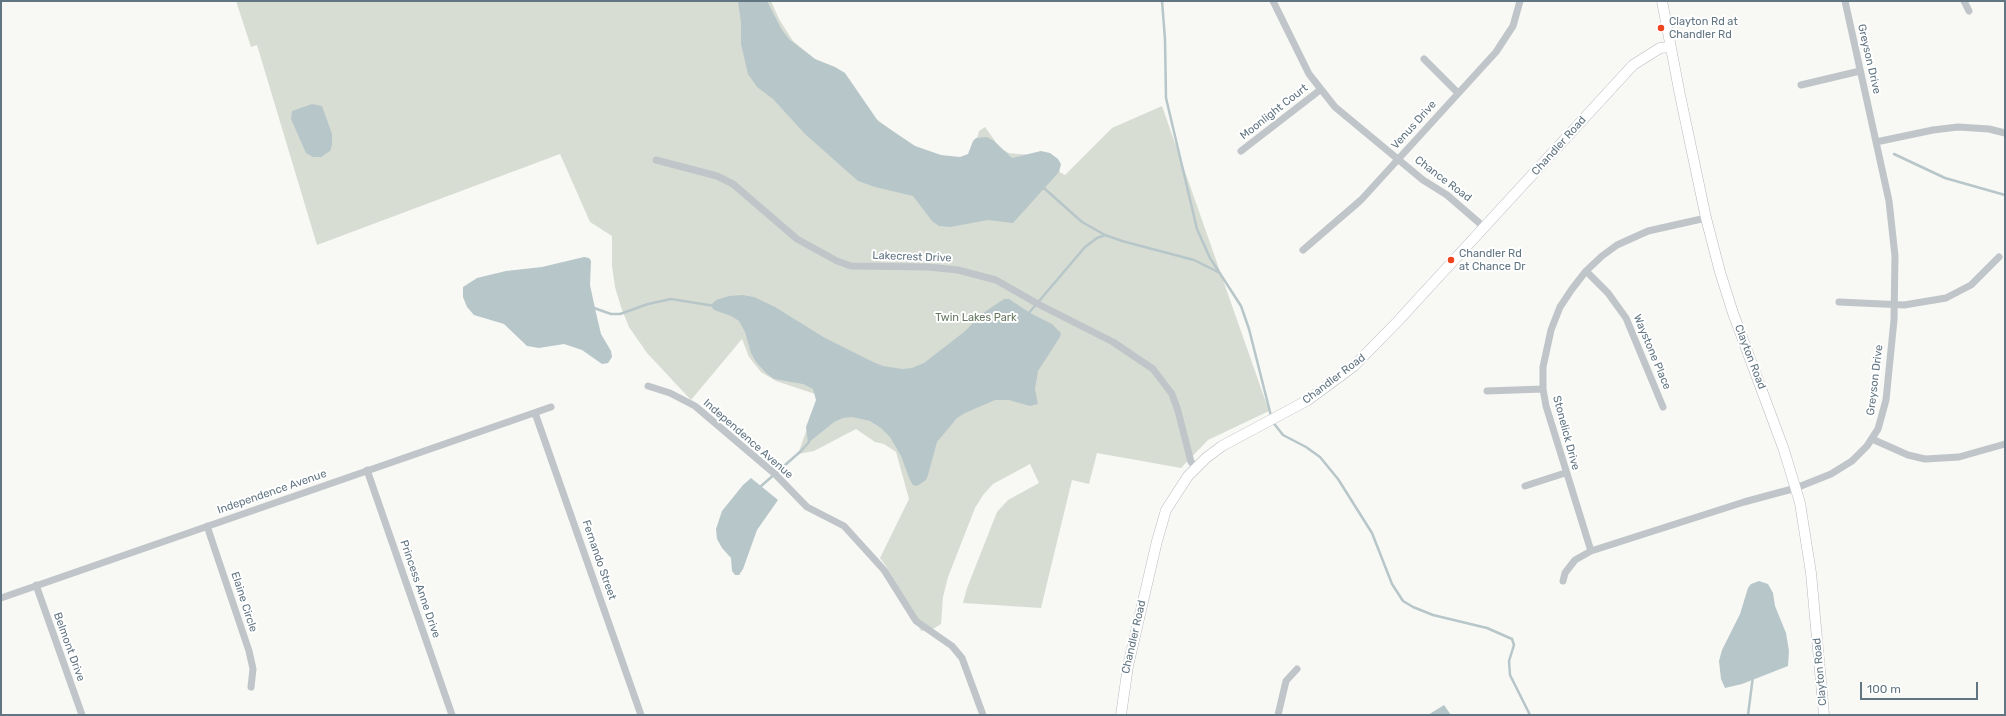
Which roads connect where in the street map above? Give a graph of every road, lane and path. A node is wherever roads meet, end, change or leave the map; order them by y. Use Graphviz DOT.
graph roads {
  1 [pos="1273,1"];
  2 [pos="1520,1"];
  3 [pos="1662,1"];
  4 [pos="1845,1"];
  5 [pos="1964,1"];
  6 [pos="1969,11"];
  7 [pos="1670,47"];
  8 [pos="1424,59"];
  9 [pos="1860,71"];
  10 [pos="1801,85"];
  11 [pos="1320,90"];
  12 [pos="1458,93"];
  13 [pos="2005,134"];
  14 [pos="1876,142"];
  15 [pos="1241,151"];
  16 [pos="1398,159"];
  17 [pos="656,160"];
  18 [pos="1706,218"];
  19 [pos="1484,227"];
  20 [pos="1303,250"];
  21 [pos="1999,257"];
  22 [pos="1586,271"];
  23 [pos="1839,302"];
  24 [pos="1894,305"];
  25 [pos="648,386"];
  26 [pos="1543,389"];
  27 [pos="1487,392"];
  28 [pos="1663,406"];
  29 [pos="551,407"];
  30 [pos="535,413"];
  31 [pos="1872,439"];
  32 [pos="2005,444"];
  33 [pos="1196,467"];
  34 [pos="367,470"];
  35 [pos="1565,472"];
  36 [pos="1525,486"];
  37 [pos="1796,488"];
  38 [pos="207,526"];
  39 [pos="1591,551"];
  40 [pos="1563,581"];
  41 [pos="36,585"];
  42 [pos="1,598"];
  43 [pos="1296,669"];
  44 [pos="251,687"];
  45 [pos="82,715"];
  46 [pos="452,715"];
  47 [pos="641,715"];
  48 [pos="983,715"];
  49 [pos="1120,715"];
  50 [pos="1278,715"];
  51 [pos="1824,715"];
  1 -- 11 [label="street, Chance Road"];
  2 -- 12 [label="street, Venus Drive"];
  3 -- 7 [label="street, Clayton Road"];
  4 -- 9 [label="street, Greyson Drive"];
  5 -- 6 [label="street"];
  7 -- 18 [label="street, Clayton Road"];
  7 -- 19 [label="street, Chandler Road"];
  8 -- 12 [label="street"];
  9 -- 10 [label="street"];
  9 -- 14 [label="street, Greyson Drive"];
  11 -- 15 [label="street, Moonlight Court"];
  11 -- 16 [label="street, Chance Road"];
  12 -- 16 [label="street, Venus Drive"];
  13 -- 14 [label="street"];
  14 -- 24 [label="street, Greyson Drive"];
  16 -- 19 [label="street, Chance Road"];
  16 -- 20 [label="street, Venus Drive"];
  17 -- 33 [label="street, Lakecrest Drive"];
  18 -- 22 [label="street, Stonelick Drive"];
  18 -- 37 [label="street, Clayton Road"];
  19 -- 33 [label="street, Chandler Road"];
  21 -- 24 [label="street"];
  22 -- 26 [label="street, Stonelick Drive"];
  22 -- 28 [label="street, Waystone Place"];
  23 -- 24 [label="street"];
  24 -- 31 [label="street, Greyson Drive"];
  25 -- 48 [label="street, Independence Avenue"];
  26 -- 27 [label="street"];
  26 -- 35 [label="street, Stonelick Drive"];
  29 -- 30 [label="street, Independence Avenue"];
  30 -- 34 [label="street, Independence Avenue"];
  30 -- 47 [label="street, Fernando Street"];
  31 -- 32 [label="street"];
  31 -- 37 [label="street, Greyson Drive"];
  33 -- 49 [label="street, Chandler Road"];
  34 -- 38 [label="street, Independence Avenue"];
  34 -- 46 [label="street, Princess Anne Drive"];
  35 -- 36 [label="street"];
  35 -- 39 [label="street, Stonelick Drive"];
  37 -- 39 [label="street, Greyson Drive"];
  37 -- 51 [label="street, Clayton Road"];
  38 -- 41 [label="street, Independence Avenue"];
  38 -- 44 [label="street, Elaine Circle"];
  39 -- 40 [label="street, Greyson Drive"];
  41 -- 42 [label="street, Independence Avenue"];
  41 -- 45 [label="street, Belmont Drive"];
  43 -- 50 [label="street"];
}
